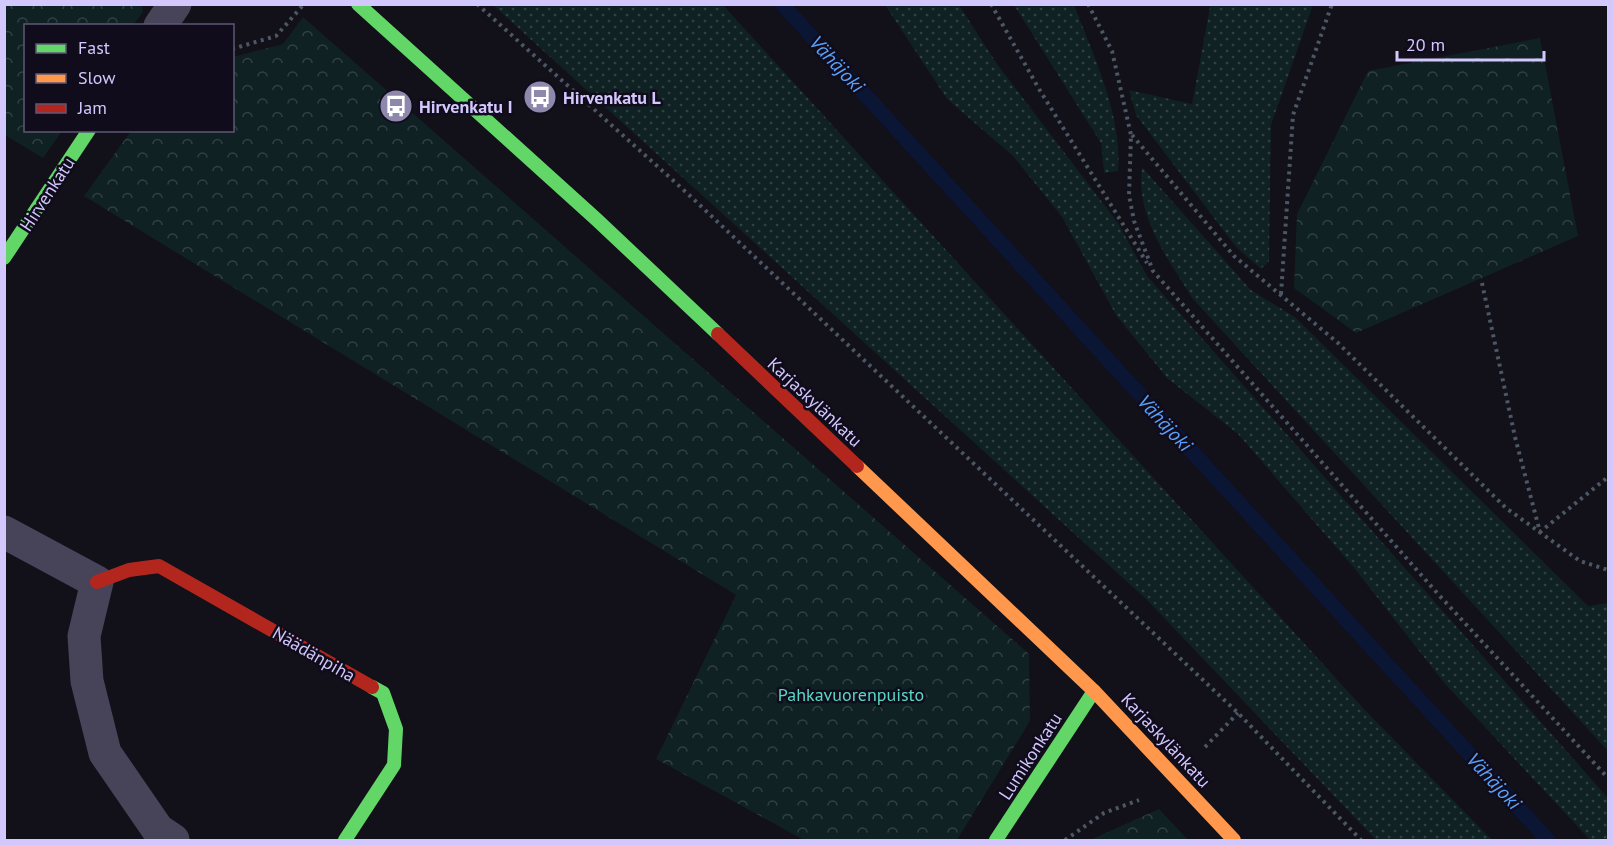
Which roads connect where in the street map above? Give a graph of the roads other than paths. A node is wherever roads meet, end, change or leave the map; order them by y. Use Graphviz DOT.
graph roads {
  1 [pos="175,4"];
  2 [pos="358,4"];
  3 [pos="161,24"];
  4 [pos="87,132"];
  5 [pos="4,258"];
  6 [pos="4,532"];
  7 [pos="97,582"];
  8 [pos="1094,691"];
  9 [pos="173,840"];
  10 [pos="345,840"];
  11 [pos="996,840"];
  12 [pos="1234,840"];
  1 -- 3 [label="street"];
  2 -- 8 [label="street, Karjaskylänkatu"];
  4 -- 5 [label="street, Hirvenkatu"];
  6 -- 7 [label="street"];
  7 -- 9 [label="street"];
  7 -- 10 [label="street, Näädänpiha"];
  8 -- 11 [label="street, Lumikonkatu"];
  8 -- 12 [label="street, Karjaskylänkatu"];
}
